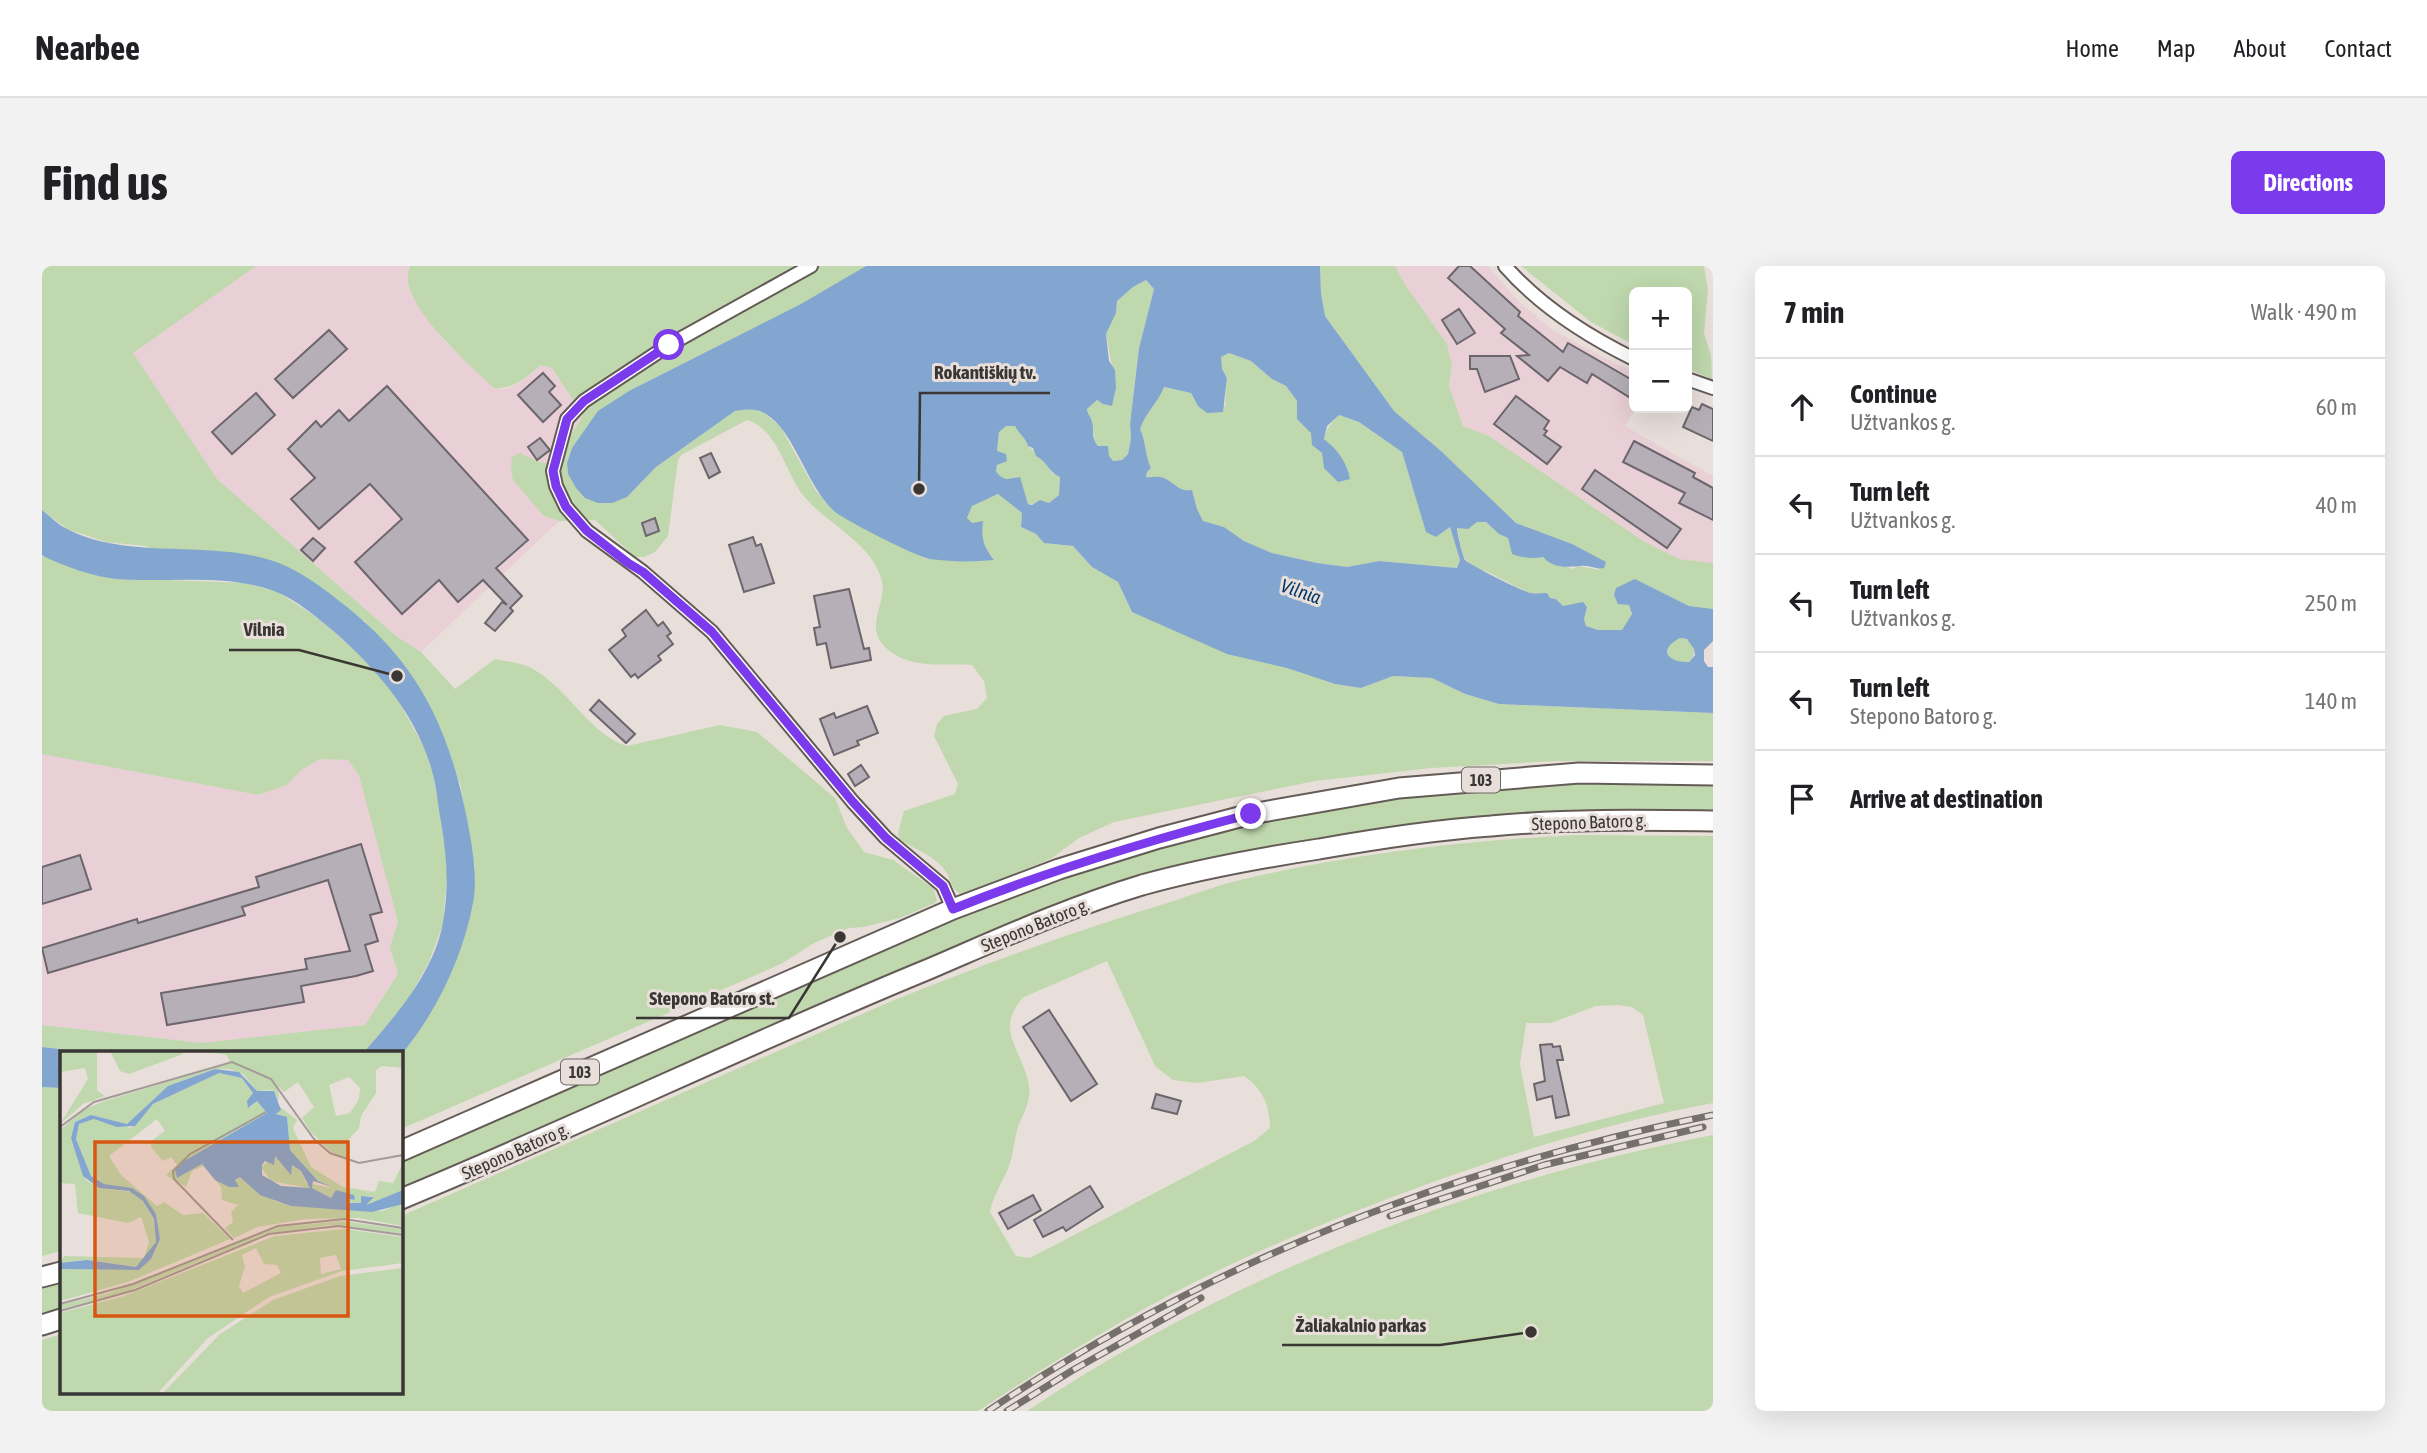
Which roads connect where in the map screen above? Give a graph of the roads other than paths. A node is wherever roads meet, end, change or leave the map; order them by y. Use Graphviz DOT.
graph roads {
  1 [pos="811,266"];
  2 [pos="1505,266"];
  3 [pos="1629,356"];
  4 [pos="1692,381"];
  5 [pos="1713,388"];
  6 [pos="1713,775"];
  7 [pos="1713,821"];
  8 [pos="953,909"];
  9 [pos="402,1151"];
  10 [pos="402,1199"];
  11 [pos="60,1272"];
  12 [pos="42,1278"];
  13 [pos="60,1319"];
  14 [pos="42,1325"];
  1 -- 8 [label="street"];
  2 -- 3 [label="street"];
  4 -- 5 [label="street"];
  6 -- 8 [label="main road, 103"];
  7 -- 10 [label="main road, Stepono Batoro g."];
  8 -- 9 [label="main road, 103"];
  11 -- 12 [label="main road"];
  13 -- 14 [label="main road"];
}
